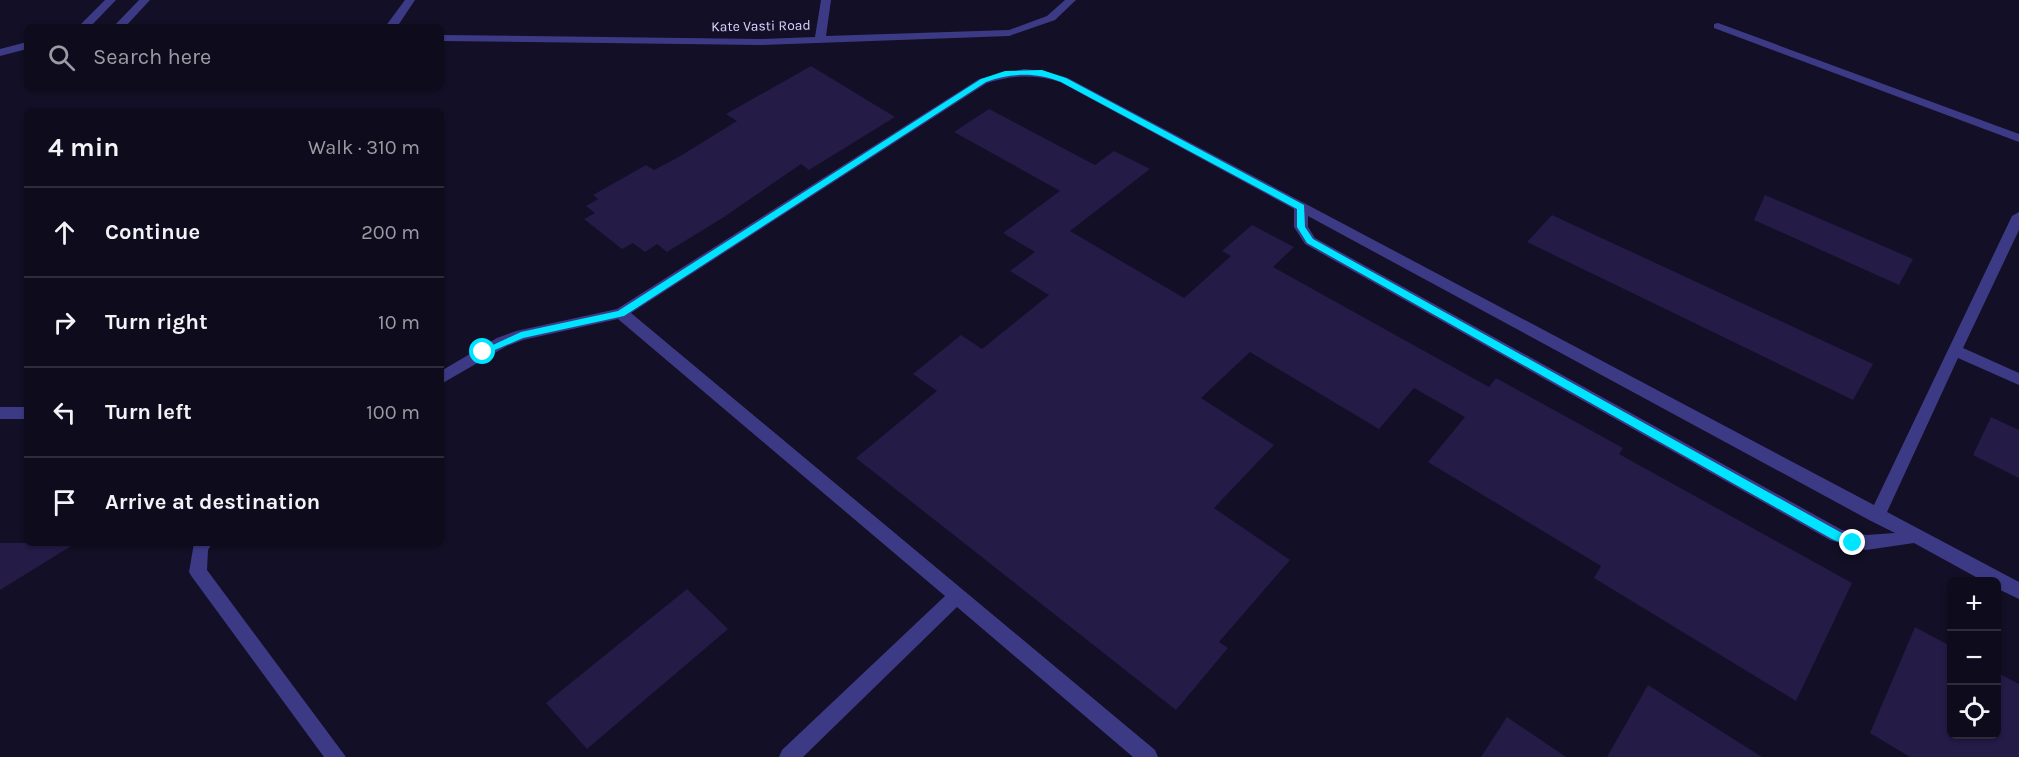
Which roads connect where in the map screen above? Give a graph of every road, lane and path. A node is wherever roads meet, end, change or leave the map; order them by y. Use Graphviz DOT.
graph roads {
  1 [pos="111,0"];
  2 [pos="145,0"];
  3 [pos="410,0"];
  4 [pos="826,0"];
  5 [pos="1071,0"];
  6 [pos="87,24"];
  7 [pos="121,24"];
  8 [pos="393,24"];
  9 [pos="1718,26"];
  10 [pos="444,38"];
  11 [pos="820,40"];
  12 [pos="0,41"];
  13 [pos="21,46"];
  14 [pos="0,53"];
  15 [pos="2019,138"];
  16 [pos="1301,207"];
  17 [pos="2019,216"];
  18 [pos="621,313"];
  19 [pos="1954,350"];
  20 [pos="444,376"];
  21 [pos="2019,379"];
  22 [pos="0,413"];
  23 [pos="24,413"];
  24 [pos="1877,516"];
  25 [pos="1916,536"];
  26 [pos="202,546"];
  27 [pos="2019,591"];
  28 [pos="957,596"];
  29 [pos="336,757"];
  30 [pos="789,757"];
  31 [pos="1148,757"];
  1 -- 6 [label="street"];
  2 -- 7 [label="street"];
  3 -- 8 [label="street"];
  4 -- 11 [label="street"];
  5 -- 11 [label="street, Kate Vasti Road"];
  9 -- 15 [label="street"];
  10 -- 11 [label="street, Kate Vasti Road"];
  12 -- 13 [label="street"];
  13 -- 14 [label="street"];
  16 -- 18 [label="street"];
  16 -- 24 [label="street"];
  16 -- 25 [label="street"];
  17 -- 19 [label="street"];
  18 -- 20 [label="street"];
  18 -- 28 [label="street"];
  19 -- 21 [label="street"];
  19 -- 24 [label="street"];
  22 -- 23 [label="street"];
  24 -- 25 [label="street"];
  25 -- 27 [label="street"];
  26 -- 29 [label="street"];
  28 -- 30 [label="street"];
  28 -- 31 [label="street"];
}
